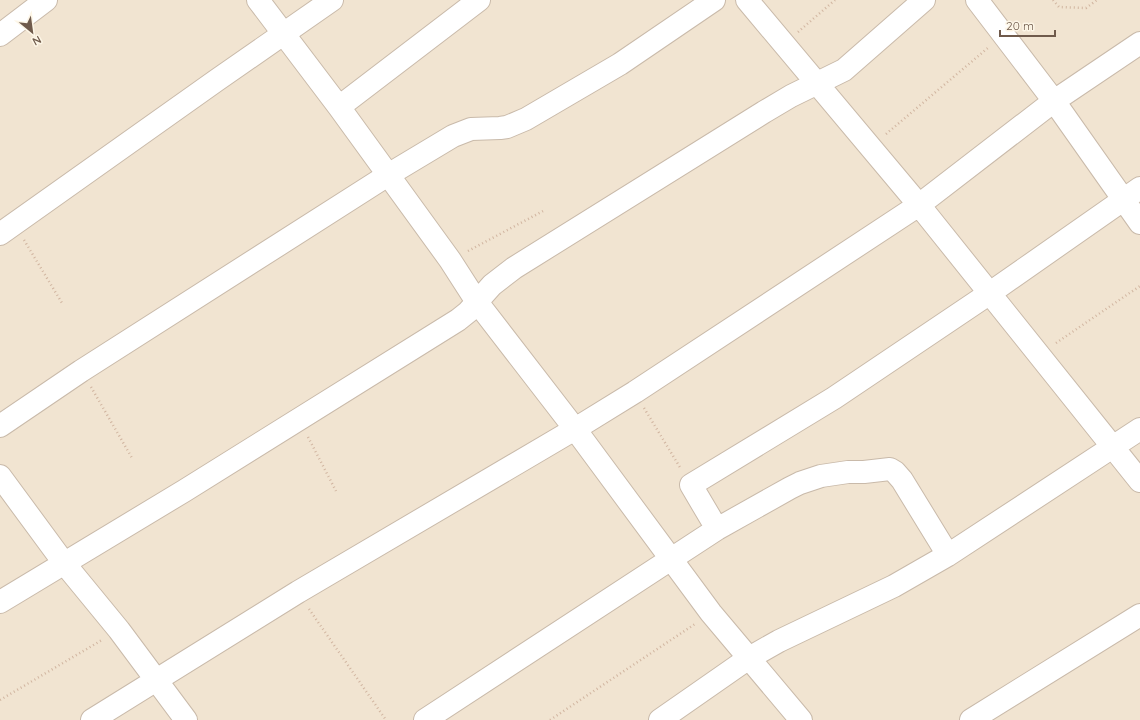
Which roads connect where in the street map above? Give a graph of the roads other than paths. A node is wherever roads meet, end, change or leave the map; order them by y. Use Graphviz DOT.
graph roads {
  1 [pos="46,0"];
  2 [pos="258,0"];
  3 [pos="332,0"];
  4 [pos="479,0"];
  5 [pos="714,0"];
  6 [pos="747,0"];
  7 [pos="924,0"];
  8 [pos="978,0"];
  9 [pos="283,33"];
  10 [pos="0,35"];
  11 [pos="1140,43"];
  12 [pos="818,84"];
  13 [pos="1054,101"];
  14 [pos="339,107"];
  15 [pos="388,175"];
  16 [pos="1132,194"];
  17 [pos="919,205"];
  18 [pos="1140,223"];
  19 [pos="7,229"];
  20 [pos="990,293"];
  21 [pos="477,302"];
  22 [pos="0,426"];
  23 [pos="575,429"];
  24 [pos="1140,429"];
  25 [pos="1112,447"];
  26 [pos="0,476"];
  27 [pos="1140,481"];
  28 [pos="717,529"];
  29 [pos="948,555"];
  30 [pos="671,559"];
  31 [pos="64,563"];
  32 [pos="0,602"];
  33 [pos="1140,615"];
  34 [pos="749,658"];
  35 [pos="157,679"];
  36 [pos="92,720"];
  37 [pos="186,720"];
  38 [pos="425,720"];
  39 [pos="660,720"];
  40 [pos="802,720"];
  41 [pos="971,720"];
  1 -- 10 [label="street"];
  2 -- 9 [label="street"];
  3 -- 9 [label="street"];
  4 -- 14 [label="street"];
  5 -- 15 [label="street"];
  6 -- 12 [label="street"];
  7 -- 12 [label="street"];
  8 -- 13 [label="street"];
  9 -- 14 [label="street"];
  9 -- 19 [label="street"];
  11 -- 13 [label="street"];
  12 -- 17 [label="street"];
  12 -- 21 [label="street"];
  13 -- 16 [label="street"];
  13 -- 17 [label="street"];
  14 -- 15 [label="street"];
  15 -- 21 [label="street"];
  15 -- 22 [label="street"];
  16 -- 18 [label="street"];
  16 -- 20 [label="street"];
  17 -- 20 [label="street"];
  17 -- 23 [label="street"];
  20 -- 25 [label="street"];
  20 -- 28 [label="street"];
  21 -- 23 [label="street"];
  21 -- 31 [label="street"];
  23 -- 30 [label="street"];
  23 -- 35 [label="street"];
  24 -- 25 [label="street"];
  25 -- 27 [label="street"];
  25 -- 29 [label="street"];
  26 -- 31 [label="street"];
  28 -- 29 [label="street"];
  28 -- 30 [label="street"];
  29 -- 34 [label="street"];
  30 -- 34 [label="street"];
  30 -- 38 [label="street"];
  31 -- 32 [label="street"];
  31 -- 35 [label="street"];
  33 -- 41 [label="street"];
  34 -- 39 [label="street"];
  34 -- 40 [label="street"];
  35 -- 36 [label="street"];
  35 -- 37 [label="street"];
}
